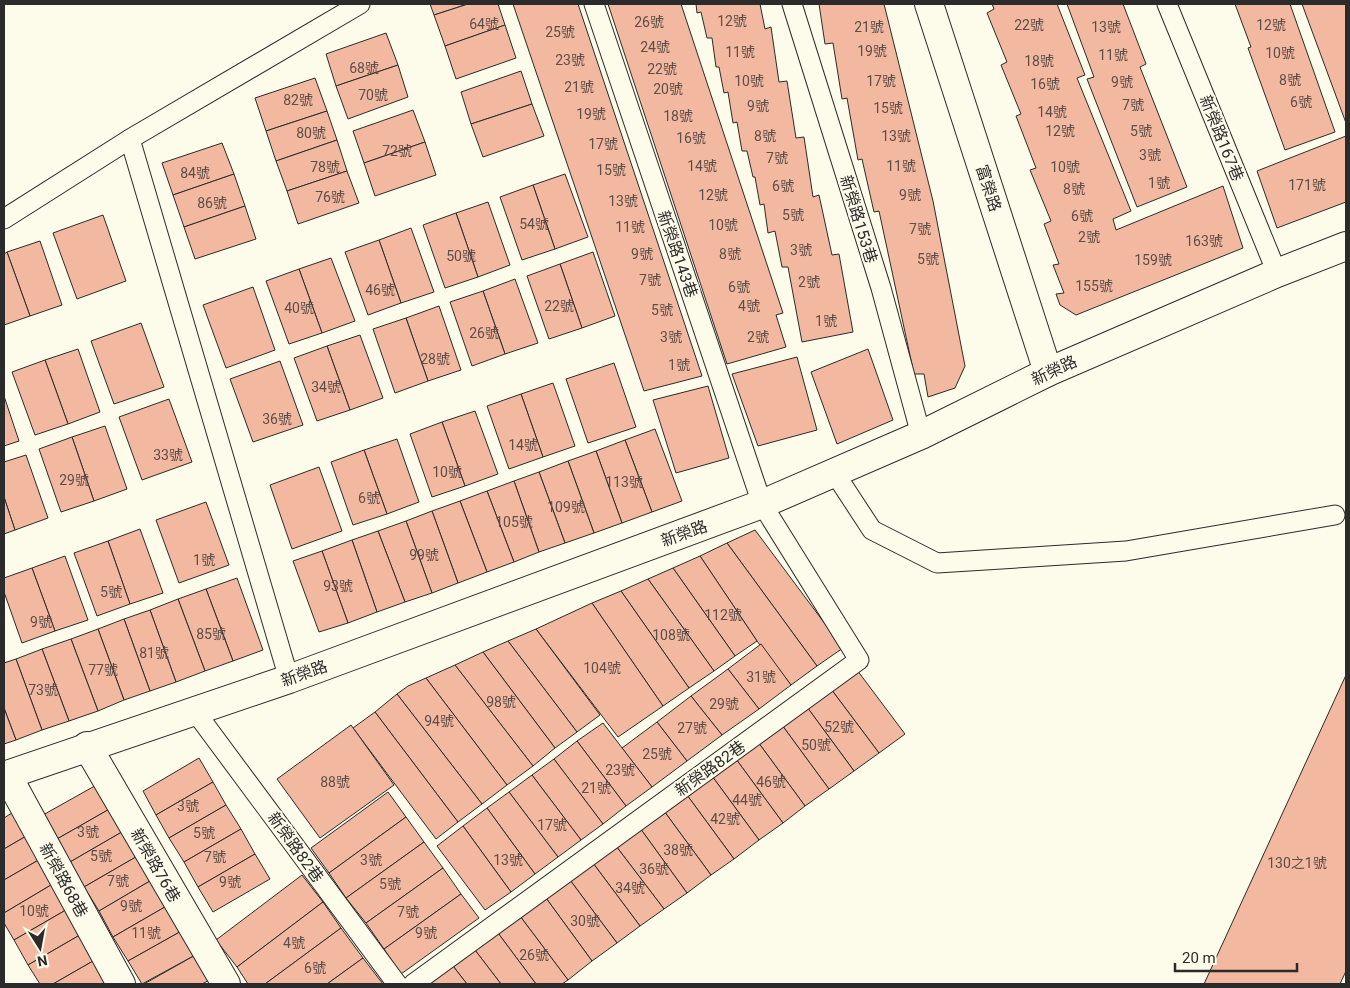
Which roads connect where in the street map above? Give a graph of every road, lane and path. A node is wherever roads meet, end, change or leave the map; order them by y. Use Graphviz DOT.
graph roads {
  1 [pos="360,4"];
  2 [pos="594,4"];
  3 [pos="792,4"];
  4 [pos="929,4"];
  5 [pos="1167,4"];
  6 [pos="130,139"];
  7 [pos="4,218"];
  8 [pos="1346,246"];
  9 [pos="1277,273"];
  10 [pos="1048,372"];
  11 [pos="921,435"];
  12 [pos="834,472"];
  13 [pos="762,504"];
  14 [pos="1335,515"];
  15 [pos="289,679"];
  16 [pos="194,710"];
  17 [pos="87,746"];
  18 [pos="6,776"];
  19 [pos="121,984"];
  20 [pos="226,984"];
  21 [pos="397,984"];
  22 [pos="413,984"];
  1 -- 6 [label="lane"];
  2 -- 13 [label="lane, 新榮路143巷"];
  3 -- 11 [label="lane, 新榮路153巷"];
  4 -- 10 [label="street, 富榮路"];
  5 -- 9 [label="lane, 新榮路167巷"];
  6 -- 7 [label="lane"];
  6 -- 15 [label="lane"];
  8 -- 9 [label="street, 新榮路"];
  9 -- 10 [label="street, 新榮路"];
  10 -- 11 [label="street, 新榮路"];
  11 -- 12 [label="street, 新榮路"];
  12 -- 13 [label="street, 新榮路"];
  12 -- 14 [label="lane"];
  13 -- 15 [label="street, 新榮路"];
  13 -- 22 [label="lane, 新榮路82巷"];
  15 -- 16 [label="street, 新榮路"];
  16 -- 17 [label="street, 新榮路"];
  16 -- 21 [label="lane, 新榮路82巷"];
  17 -- 18 [label="street, 新榮路"];
  17 -- 20 [label="street, 新榮路76巷"];
  18 -- 19 [label="street, 新榮路68巷"];
}
